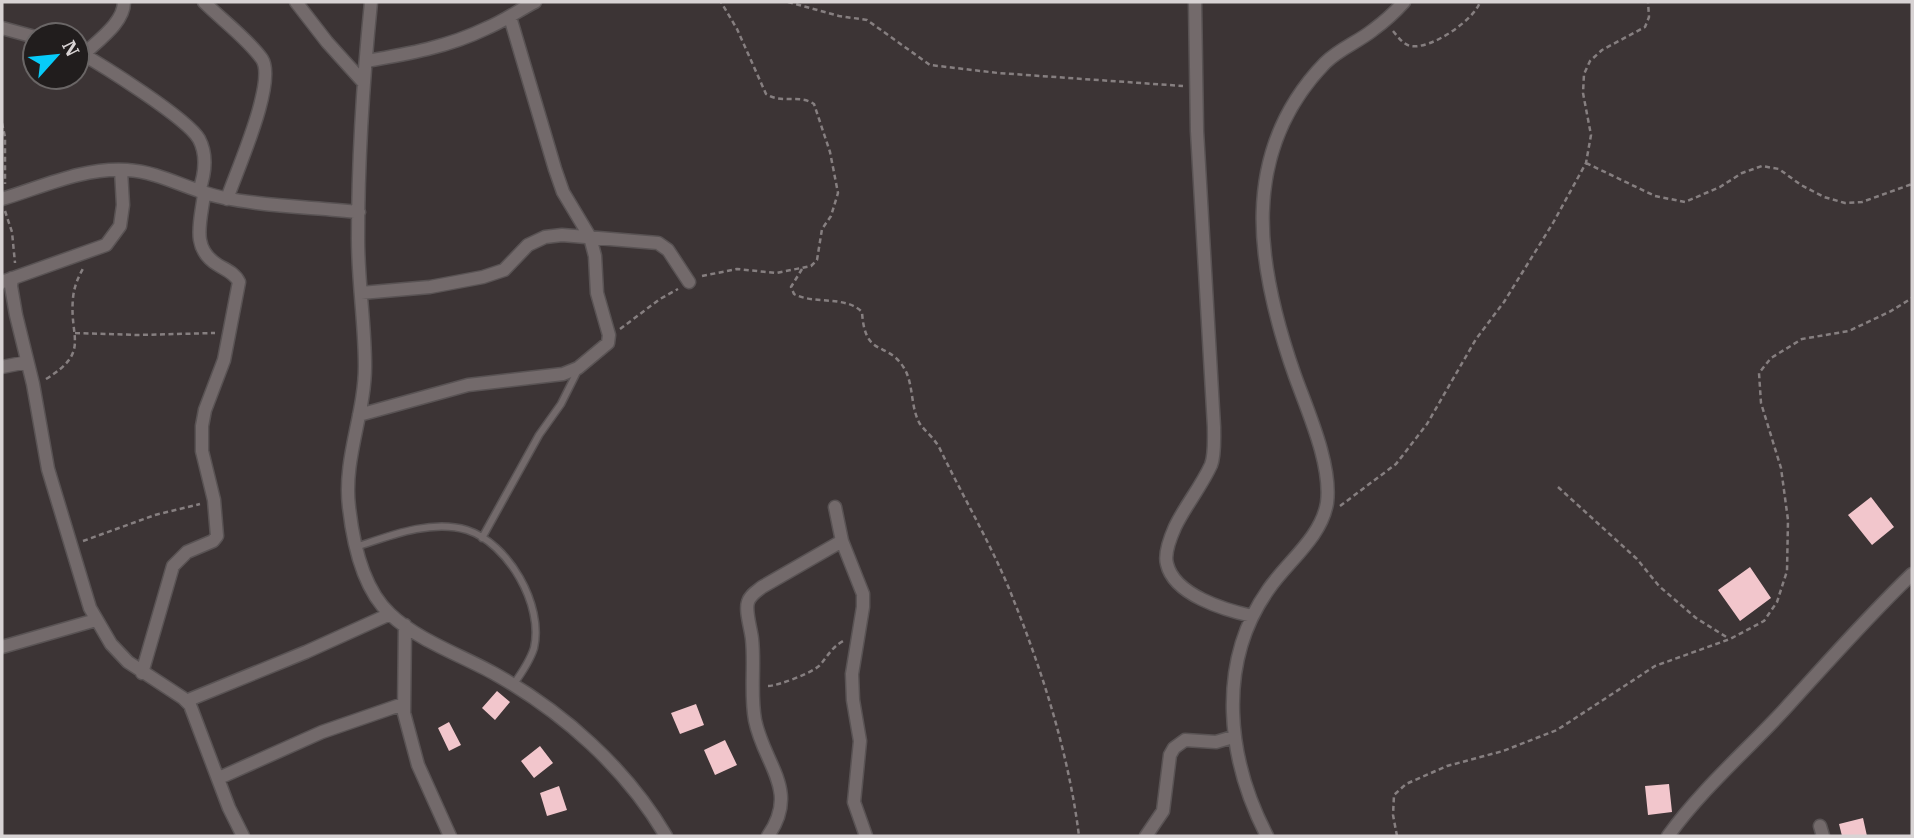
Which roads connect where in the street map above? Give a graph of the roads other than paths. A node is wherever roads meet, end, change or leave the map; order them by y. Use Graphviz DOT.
graph roads {
  1 [pos="124,2"];
  2 [pos="204,2"];
  3 [pos="296,2"];
  4 [pos="371,2"];
  5 [pos="536,2"];
  6 [pos="1195,2"];
  7 [pos="1404,2"];
  8 [pos="510,17"];
  9 [pos="2,28"];
  10 [pos="21,33"];
  11 [pos="91,43"];
  12 [pos="91,60"];
  13 [pos="366,61"];
  14 [pos="364,83"];
  15 [pos="121,170"];
  16 [pos="202,192"];
  17 [pos="4,198"];
  18 [pos="227,199"];
  19 [pos="359,212"];
  20 [pos="590,237"];
  21 [pos="10,279"];
  22 [pos="689,282"];
  23 [pos="361,293"];
  24 [pos="27,362"];
  25 [pos="2,367"];
  26 [pos="579,368"];
  27 [pos="359,415"];
  28 [pos="835,507"];
  29 [pos="482,538"];
  30 [pos="842,541"];
  31 [pos="356,547"];
  32 [pos="1912,574"];
  33 [pos="390,614"];
  34 [pos="1252,616"];
  35 [pos="96,620"];
  36 [pos="405,625"];
  37 [pos="2,647"];
  38 [pos="142,673"];
  39 [pos="513,685"];
  40 [pos="186,701"];
  41 [pos="403,704"];
  42 [pos="1233,737"];
  43 [pos="219,778"];
  44 [pos="243,836"];
  45 [pos="450,836"];
  46 [pos="666,836"];
  47 [pos="768,836"];
  48 [pos="866,836"];
  49 [pos="1146,836"];
  50 [pos="1267,836"];
  51 [pos="1668,836"];
  1 -- 11 [label="street"];
  2 -- 18 [label="street"];
  3 -- 14 [label="street"];
  4 -- 13 [label="street"];
  5 -- 8 [label="street"];
  6 -- 34 [label="street"];
  7 -- 34 [label="street"];
  8 -- 13 [label="street"];
  8 -- 20 [label="street"];
  9 -- 10 [label="street"];
  12 -- 16 [label="street"];
  13 -- 14 [label="street"];
  14 -- 19 [label="street"];
  15 -- 16 [label="street"];
  15 -- 17 [label="street"];
  15 -- 21 [label="street"];
  16 -- 18 [label="street"];
  16 -- 38 [label="street"];
  18 -- 19 [label="street"];
  19 -- 23 [label="street"];
  20 -- 22 [label="street"];
  20 -- 23 [label="street"];
  20 -- 26 [label="street"];
  21 -- 24 [label="street"];
  23 -- 27 [label="street"];
  24 -- 25 [label="street"];
  24 -- 35 [label="street"];
  26 -- 27 [label="street"];
  26 -- 29 [label="lane"];
  27 -- 31 [label="street"];
  28 -- 30 [label="street"];
  29 -- 31 [label="lane"];
  29 -- 39 [label="lane"];
  30 -- 47 [label="street"];
  30 -- 48 [label="street"];
  31 -- 33 [label="street"];
  32 -- 51 [label="street"];
  33 -- 36 [label="street"];
  33 -- 40 [label="street"];
  34 -- 42 [label="street"];
  35 -- 37 [label="street"];
  35 -- 38 [label="street"];
  36 -- 39 [label="street"];
  36 -- 41 [label="street"];
  38 -- 40 [label="street"];
  39 -- 46 [label="street"];
  40 -- 43 [label="street"];
  41 -- 43 [label="street"];
  41 -- 45 [label="street"];
  42 -- 49 [label="street"];
  42 -- 50 [label="street"];
  43 -- 44 [label="street"];
}
